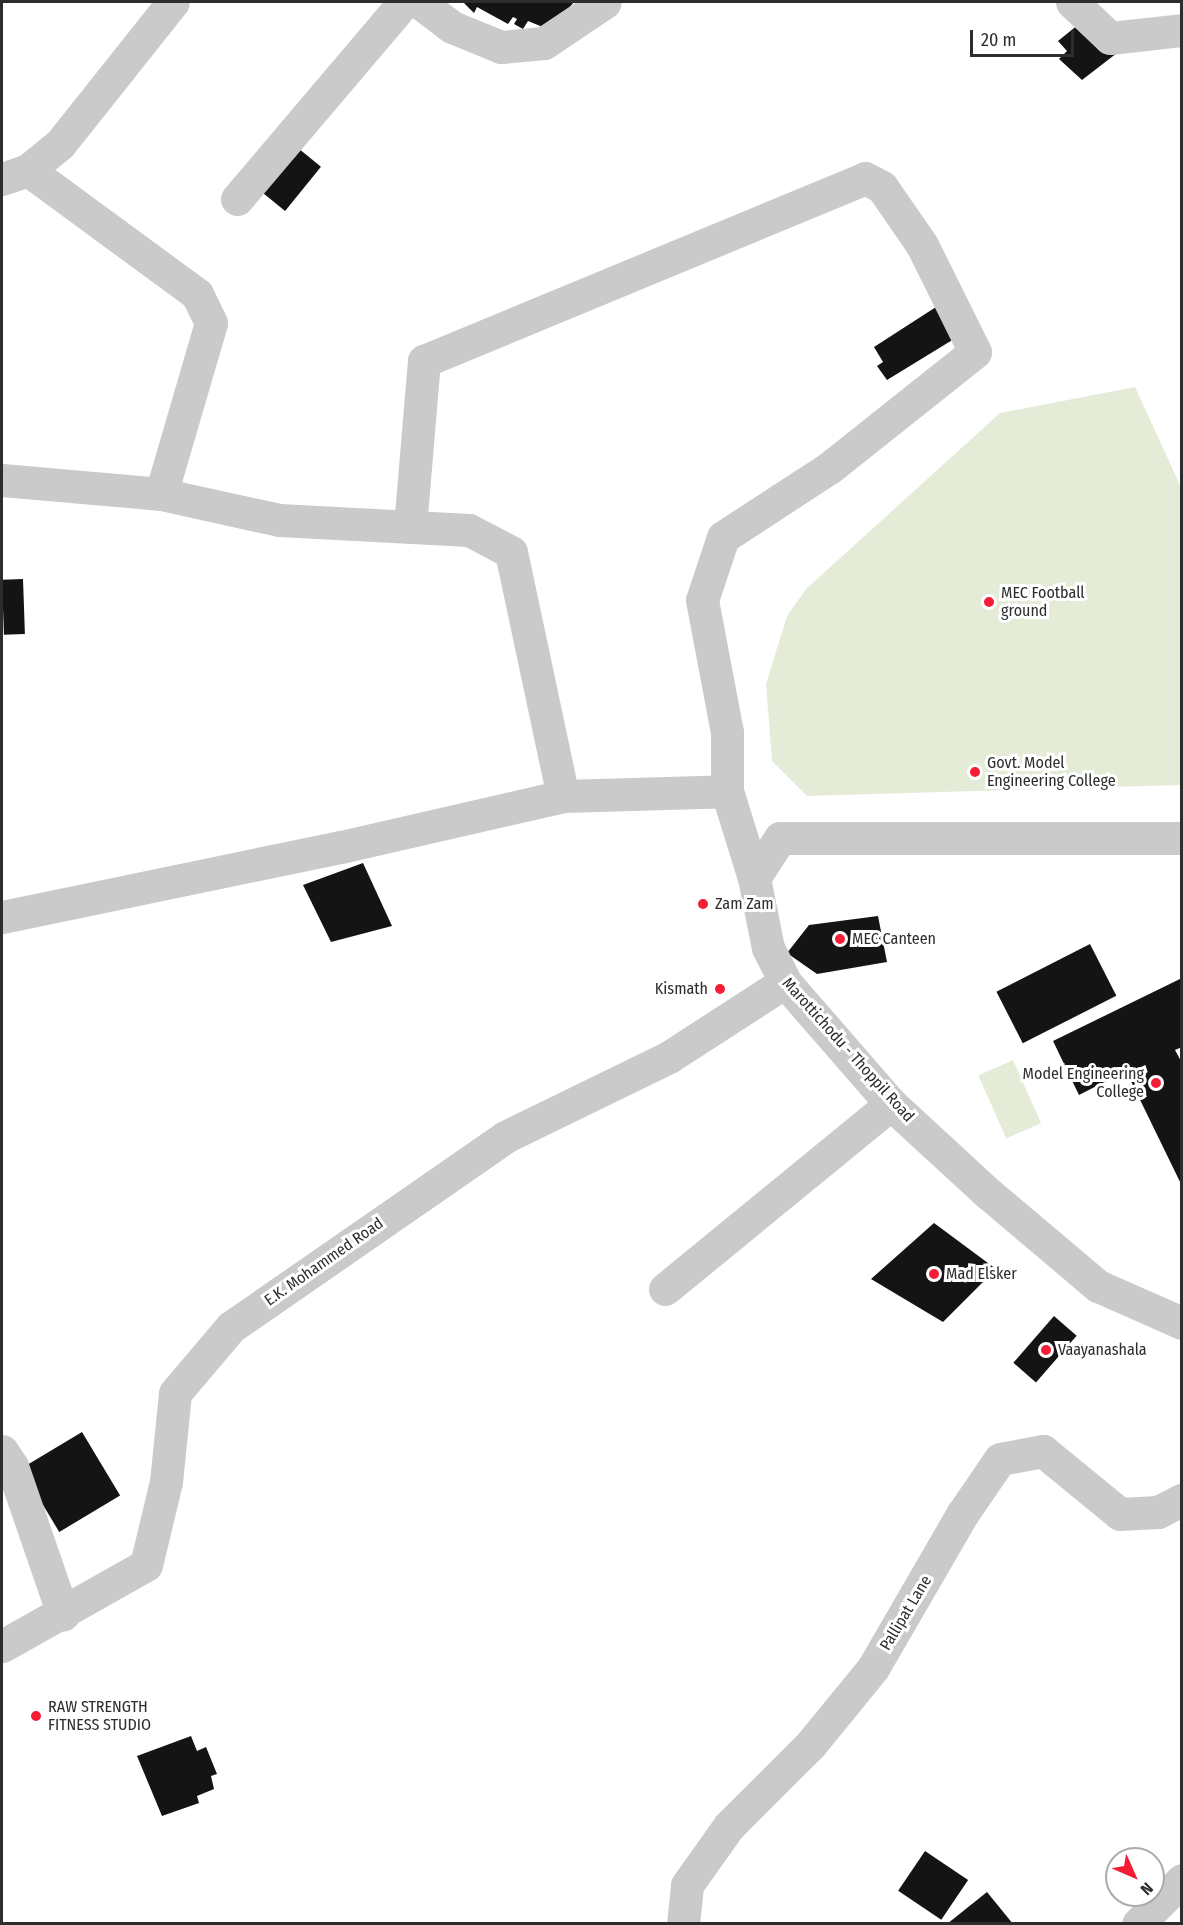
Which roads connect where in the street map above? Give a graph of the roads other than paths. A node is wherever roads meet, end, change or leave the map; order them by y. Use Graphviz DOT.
graph roads {
  1 [pos="173,2"];
  2 [pos="404,2"];
  3 [pos="419,2"];
  4 [pos="605,2"];
  5 [pos="1072,2"];
  6 [pos="1182,30"];
  7 [pos="15,174"];
  8 [pos="237,199"];
  9 [pos="2,480"];
  10 [pos="161,494"];
  11 [pos="410,527"];
  12 [pos="727,791"];
  13 [pos="563,795"];
  14 [pos="1182,838"];
  15 [pos="754,878"];
  16 [pos="2,917"];
  17 [pos="785,982"];
  18 [pos="891,1104"];
  19 [pos="665,1289"];
  20 [pos="1182,1323"];
  21 [pos="2,1451"];
  22 [pos="1182,1500"];
  23 [pos="63,1614"];
  24 [pos="2,1646"];
  25 [pos="1182,1880"];
  26 [pos="683,1923"];
  27 [pos="1138,1923"];
  1 -- 7 [label="street"];
  2 -- 8 [label="street"];
  3 -- 4 [label="street"];
  5 -- 6 [label="street"];
  7 -- 10 [label="street"];
  9 -- 10 [label="street"];
  10 -- 11 [label="street"];
  11 -- 12 [label="street, Marottichodu - Thoppil Road"];
  11 -- 13 [label="street"];
  12 -- 13 [label="street"];
  12 -- 15 [label="street, Marottichodu - Thoppil Road"];
  13 -- 16 [label="street"];
  14 -- 15 [label="street"];
  15 -- 17 [label="street, Marottichodu - Thoppil Road"];
  17 -- 18 [label="street, Marottichodu - Thoppil Road"];
  17 -- 23 [label="street, E.K. Mohammed Road"];
  18 -- 19 [label="street"];
  18 -- 20 [label="street, Marottichodu - Thoppil Road"];
  21 -- 23 [label="street"];
  22 -- 26 [label="street, Pallipat Lane"];
  23 -- 24 [label="street, E.K. Mohammed Road"];
  25 -- 27 [label="street"];
}
